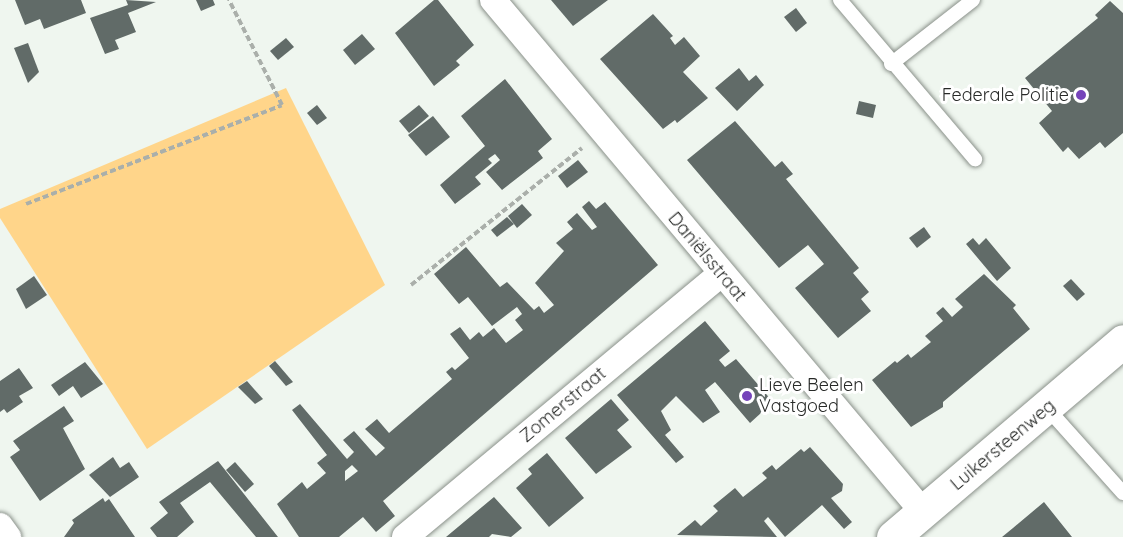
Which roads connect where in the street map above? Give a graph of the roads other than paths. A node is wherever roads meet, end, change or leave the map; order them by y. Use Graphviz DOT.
graph roads {
  1 [pos="493,0"];
  2 [pos="840,0"];
  3 [pos="973,0"];
  4 [pos="891,63"];
  5 [pos="975,159"];
  6 [pos="721,274"];
  7 [pos="1119,347"];
  8 [pos="1047,408"];
  9 [pos="1123,493"];
  10 [pos="923,512"];
  11 [pos="0,526"];
  12 [pos="8,537"];
  13 [pos="405,537"];
  14 [pos="893,537"];
  1 -- 6 [label="street, Daniëlsstraat"];
  2 -- 4 [label="lane"];
  3 -- 4 [label="lane"];
  4 -- 5 [label="lane"];
  6 -- 10 [label="street, Daniëlsstraat"];
  6 -- 13 [label="street, Zomerstraat"];
  7 -- 8 [label="main road, Luikersteenweg"];
  8 -- 9 [label="lane"];
  8 -- 10 [label="main road, Luikersteenweg"];
  10 -- 14 [label="main road, Luikersteenweg"];
  11 -- 12 [label="street"];
}
